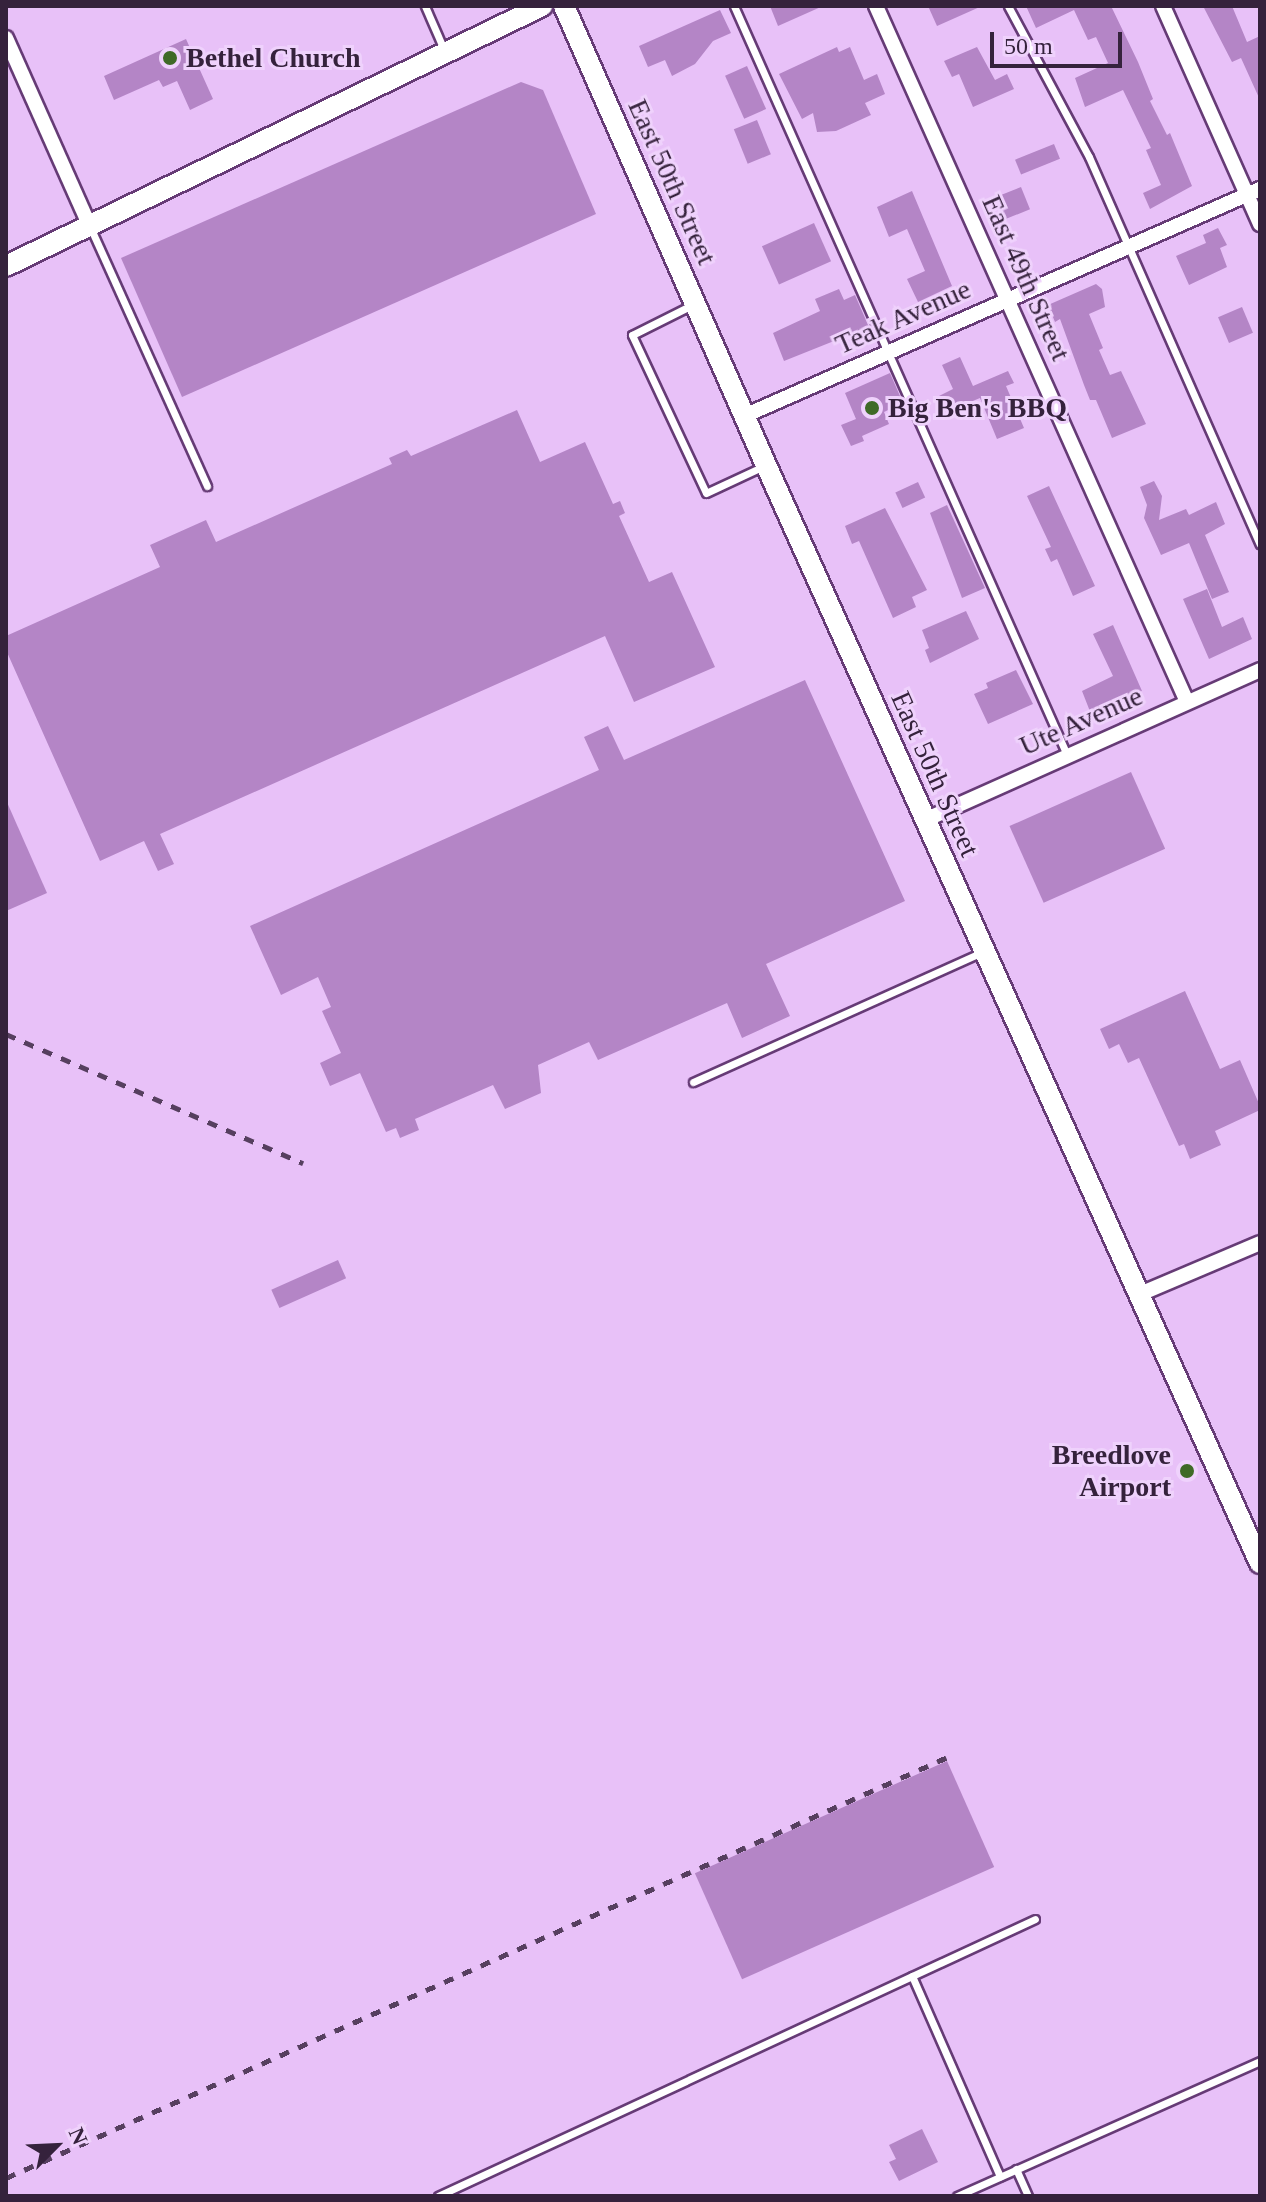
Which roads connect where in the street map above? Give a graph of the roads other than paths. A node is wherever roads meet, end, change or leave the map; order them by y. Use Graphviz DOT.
graph roads {
  1 [pos="425,6"];
  2 [pos="542,6"];
  3 [pos="564,6"];
  4 [pos="734,6"];
  5 [pos="876,6"];
  6 [pos="1008,6"];
  7 [pos="1163,6"];
  8 [pos="6,38"];
  9 [pos="445,53"];
  10 [pos="1254,192"];
  11 [pos="1260,224"];
  12 [pos="90,227"];
  13 [pos="1129,248"];
  14 [pos="6,266"];
  15 [pos="1007,299"];
  16 [pos="694,304"];
  17 [pos="889,352"];
  18 [pos="744,416"];
  19 [pos="766,465"];
  20 [pos="207,486"];
  21 [pos="1260,544"];
  22 [pos="1260,670"];
  23 [pos="1187,702"];
  24 [pos="1067,755"];
  25 [pos="925,820"];
  26 [pos="984,951"];
  27 [pos="693,1082"];
  28 [pos="1260,1243"];
  29 [pos="1140,1294"];
  30 [pos="1260,1563"];
  31 [pos="1035,1919"];
  32 [pos="912,1976"];
  33 [pos="1260,2061"];
  34 [pos="1016,2169"];
  35 [pos="1000,2176"];
  36 [pos="442,2195"];
  37 [pos="957,2196"];
  38 [pos="1028,2196"];
  1 -- 9 [label="lane"];
  2 -- 9 [label="main road"];
  3 -- 16 [label="main road, East 50th Street"];
  4 -- 17 [label="lane"];
  5 -- 15 [label="street, East 49th Street"];
  6 -- 13 [label="lane"];
  7 -- 10 [label="street"];
  8 -- 12 [label="street"];
  9 -- 12 [label="main road"];
  10 -- 11 [label="street"];
  10 -- 13 [label="street, Teak Avenue"];
  12 -- 14 [label="main road"];
  12 -- 20 [label="lane"];
  13 -- 15 [label="street, Teak Avenue"];
  13 -- 21 [label="lane"];
  15 -- 17 [label="street, Teak Avenue"];
  15 -- 23 [label="street, East 49th Street"];
  16 -- 18 [label="main road, East 50th Street"];
  16 -- 19 [label="lane"];
  17 -- 18 [label="street, Teak Avenue"];
  17 -- 24 [label="lane"];
  18 -- 19 [label="main road, East 50th Street"];
  19 -- 25 [label="main road, East 50th Street"];
  22 -- 23 [label="street, Ute Avenue"];
  23 -- 24 [label="street, Ute Avenue"];
  24 -- 25 [label="street, Ute Avenue"];
  25 -- 26 [label="main road, East 50th Street"];
  26 -- 27 [label="lane"];
  26 -- 29 [label="main road, East 50th Street"];
  28 -- 29 [label="street"];
  29 -- 30 [label="main road, East 50th Street"];
  31 -- 32 [label="lane"];
  32 -- 35 [label="lane"];
  32 -- 36 [label="lane"];
  33 -- 34 [label="lane"];
  34 -- 35 [label="lane"];
  34 -- 38 [label="lane"];
  35 -- 37 [label="lane"];
}
